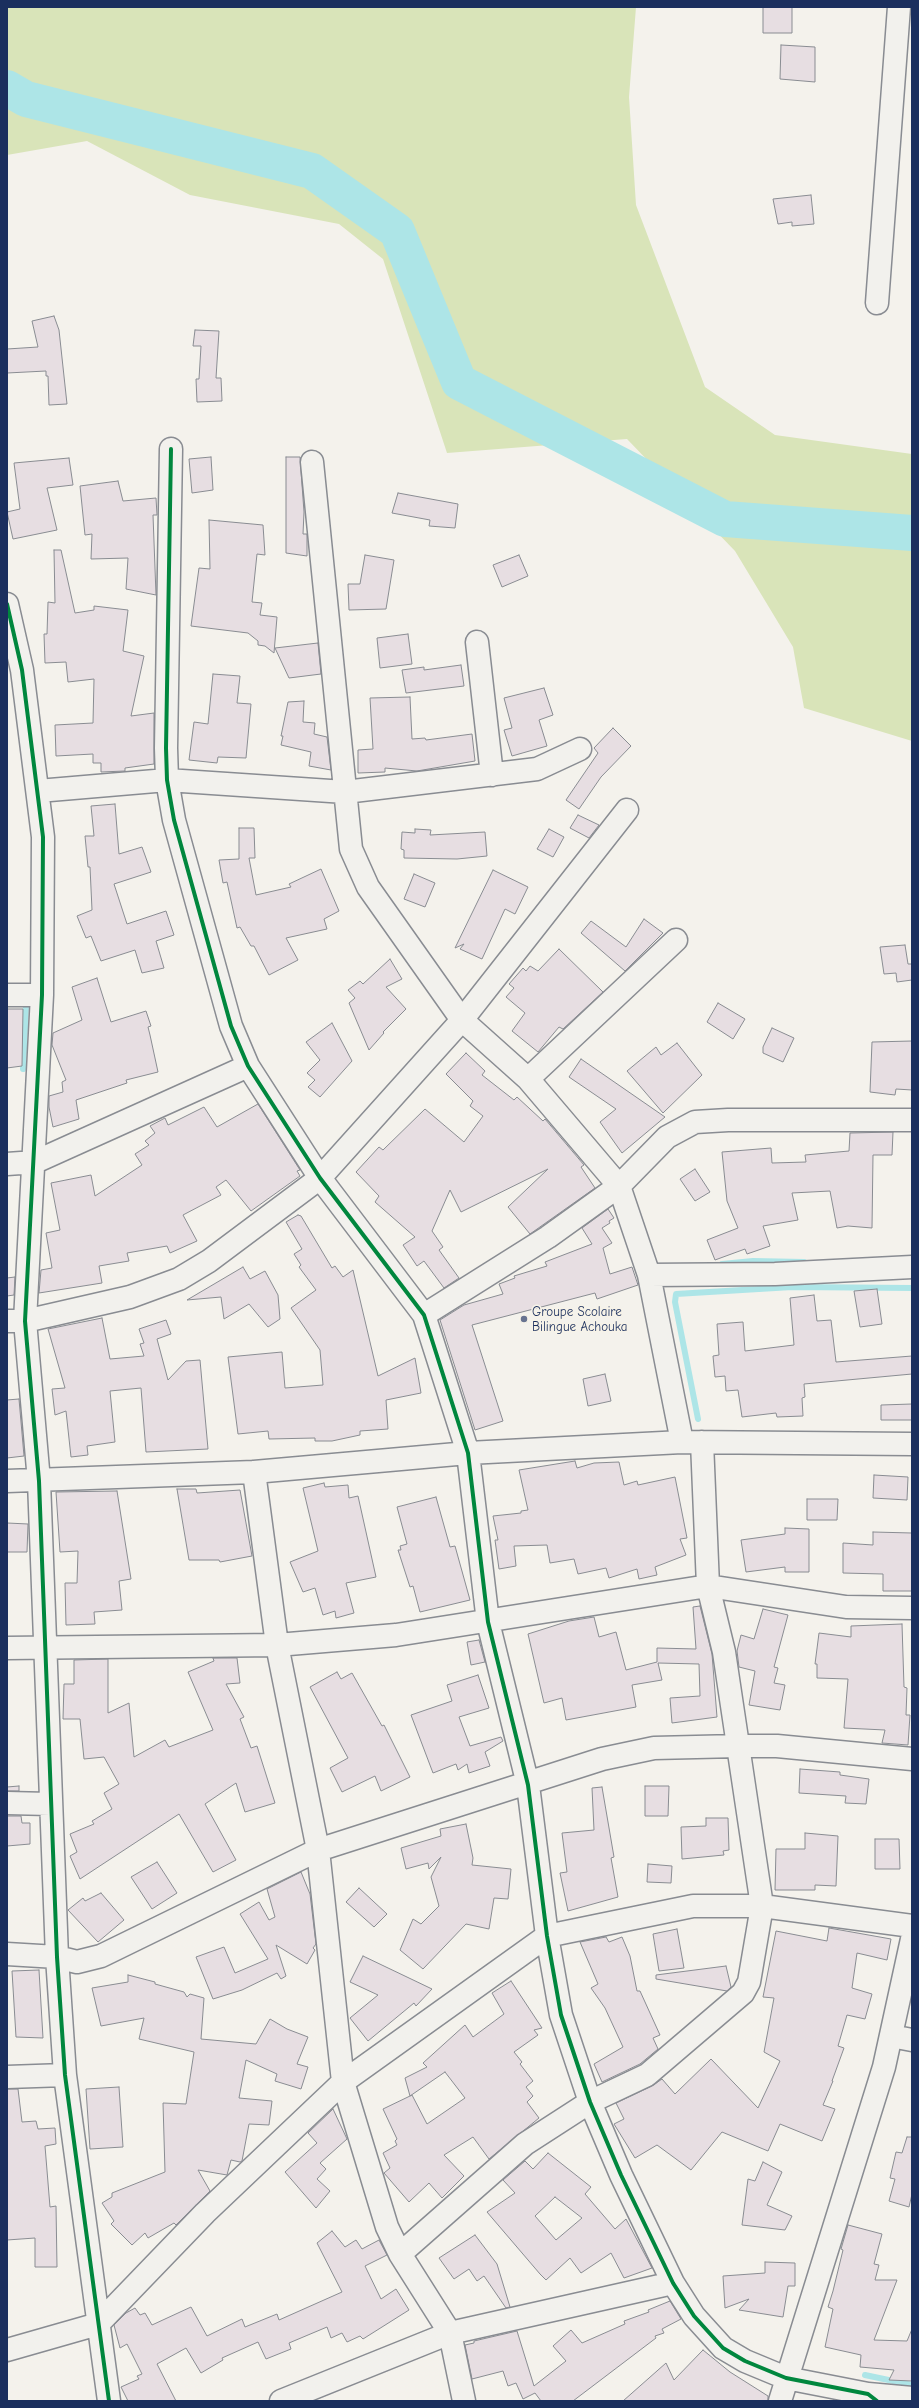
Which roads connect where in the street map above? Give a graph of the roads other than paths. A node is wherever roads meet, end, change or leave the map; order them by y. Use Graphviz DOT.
graph roads {
  1 [pos="900,7"];
  2 [pos="877,303"];
  3 [pos="171,449"];
  4 [pos="312,462"];
  5 [pos="7,604"];
  6 [pos="477,642"];
  7 [pos="580,749"];
  8 [pos="492,775"];
  9 [pos="167,780"];
  10 [pos="38,791"];
  11 [pos="345,792"];
  12 [pos="627,810"];
  13 [pos="676,940"];
  14 [pos="7,995"];
  15 [pos="42,995"];
  16 [pos="462,1020"];
  17 [pos="248,1066"];
  18 [pos="528,1080"];
  19 [pos="912,1120"];
  20 [pos="35,1162"];
  21 [pos="7,1164"];
  22 [pos="320,1178"];
  23 [pos="619,1186"];
  24 [pos="912,1268"];
  25 [pos="649,1275"];
  26 [pos="424,1315"];
  27 [pos="16,1321"];
  28 [pos="692,1442"];
  29 [pos="912,1444"];
  30 [pos="468,1453"];
  31 [pos="254,1472"];
  32 [pos="7,1481"];
  33 [pos="39,1481"];
  34 [pos="708,1586"];
  35 [pos="912,1608"];
  36 [pos="488,1622"];
  37 [pos="277,1645"];
  38 [pos="7,1648"];
  39 [pos="45,1648"];
  40 [pos="738,1746"];
  41 [pos="912,1759"];
  42 [pos="528,1785"];
  43 [pos="7,1804"];
  44 [pos="50,1804"];
  45 [pos="318,1850"];
  46 [pos="762,1906"];
  47 [pos="912,1926"];
  48 [pos="547,1936"];
  49 [pos="912,1939"];
  50 [pos="7,1954"];
  51 [pos="57,1957"];
  52 [pos="902,2038"];
  53 [pos="65,2075"];
  54 [pos="7,2077"];
  55 [pos="343,2082"];
  56 [pos="590,2102"];
  57 [pos="400,2254"];
  58 [pos="673,2283"];
  59 [pos="98,2324"];
  60 [pos="450,2333"];
  61 [pos="7,2350"];
  62 [pos="786,2378"];
  63 [pos="873,2398"];
  64 [pos="912,2398"];
  65 [pos="109,2401"];
  66 [pos="281,2401"];
  67 [pos="464,2401"];
  68 [pos="780,2401"];
  1 -- 2 [label="street"];
  3 -- 9 [label="street"];
  4 -- 11 [label="street"];
  5 -- 10 [label="street"];
  6 -- 8 [label="street"];
  7 -- 8 [label="street"];
  8 -- 11 [label="street"];
  9 -- 10 [label="street"];
  9 -- 11 [label="street"];
  9 -- 17 [label="street"];
  10 -- 15 [label="street"];
  11 -- 16 [label="street"];
  12 -- 16 [label="street"];
  13 -- 18 [label="street"];
  14 -- 15 [label="street"];
  15 -- 20 [label="street"];
  16 -- 18 [label="street"];
  16 -- 22 [label="street"];
  17 -- 20 [label="street"];
  17 -- 22 [label="street"];
  18 -- 23 [label="street"];
  19 -- 23 [label="street"];
  20 -- 21 [label="street"];
  20 -- 27 [label="street"];
  22 -- 26 [label="street"];
  22 -- 27 [label="street"];
  23 -- 25 [label="street"];
  23 -- 26 [label="street"];
  24 -- 25 [label="street"];
  25 -- 28 [label="street"];
  26 -- 30 [label="street"];
  27 -- 33 [label="street"];
  28 -- 29 [label="street"];
  28 -- 30 [label="street"];
  28 -- 34 [label="street"];
  30 -- 31 [label="street"];
  30 -- 36 [label="street"];
  31 -- 33 [label="street"];
  31 -- 37 [label="street"];
  32 -- 33 [label="street"];
  33 -- 39 [label="street"];
  34 -- 35 [label="street"];
  34 -- 36 [label="street"];
  34 -- 40 [label="street"];
  36 -- 37 [label="street"];
  36 -- 42 [label="street"];
  37 -- 39 [label="street"];
  37 -- 45 [label="street"];
  38 -- 39 [label="street"];
  39 -- 44 [label="street"];
  40 -- 41 [label="street"];
  40 -- 42 [label="street"];
  40 -- 46 [label="street"];
  42 -- 45 [label="street"];
  42 -- 48 [label="street"];
  43 -- 44 [label="street"];
  44 -- 51 [label="street"];
  45 -- 51 [label="street"];
  45 -- 55 [label="street"];
  46 -- 47 [label="street"];
  46 -- 48 [label="street"];
  46 -- 56 [label="street"];
  48 -- 55 [label="street"];
  48 -- 56 [label="street"];
  49 -- 52 [label="street"];
  50 -- 51 [label="street"];
  51 -- 53 [label="street"];
  52 -- 62 [label="street"];
  53 -- 54 [label="street"];
  53 -- 59 [label="street"];
  55 -- 57 [label="street"];
  55 -- 59 [label="street"];
  56 -- 57 [label="street"];
  56 -- 58 [label="street"];
  57 -- 60 [label="street"];
  58 -- 60 [label="street"];
  58 -- 62 [label="street"];
  59 -- 61 [label="street"];
  59 -- 65 [label="street"];
  60 -- 66 [label="street"];
  60 -- 67 [label="street"];
  62 -- 63 [label="street"];
  62 -- 68 [label="street"];
  63 -- 64 [label="street"];
}
